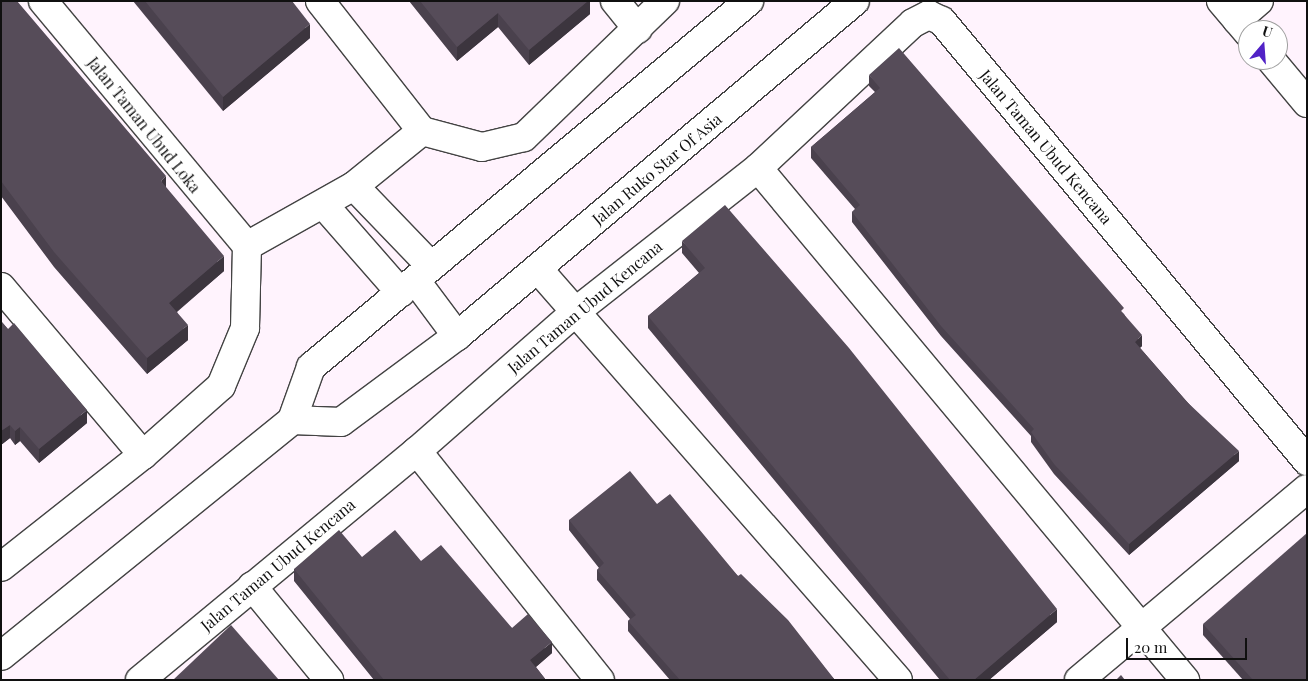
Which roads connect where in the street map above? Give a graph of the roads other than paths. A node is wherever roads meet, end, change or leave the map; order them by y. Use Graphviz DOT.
graph roads {
  1 [pos="43,1"];
  2 [pos="320,1"];
  3 [pos="616,1"];
  4 [pos="665,1"];
  5 [pos="749,1"];
  6 [pos="855,1"];
  7 [pos="1259,1"];
  8 [pos="1235,18"];
  9 [pos="638,29"];
  10 [pos="1279,70"];
  11 [pos="1307,103"];
  12 [pos="422,131"];
  13 [pos="758,168"];
  14 [pos="354,186"];
  15 [pos="323,204"];
  16 [pos="247,246"];
  17 [pos="538,269"];
  18 [pos="416,280"];
  19 [pos="1,287"];
  20 [pos="575,312"];
  21 [pos="457,336"];
  22 [pos="292,420"];
  23 [pos="417,451"];
  24 [pos="143,455"];
  25 [pos="1307,461"];
  26 [pos="1307,489"];
  27 [pos="1,567"];
  28 [pos="252,586"];
  29 [pos="1145,628"];
  30 [pos="1,656"];
  31 [pos="140,680"];
  32 [pos="329,680"];
  33 [pos="600,680"];
  34 [pos="898,680"];
  35 [pos="1079,680"];
  36 [pos="1185,680"];
  1 -- 16 [label="street, Jalan Taman Ubud Loka"];
  2 -- 12 [label="street"];
  3 -- 9 [label="street"];
  4 -- 9 [label="street"];
  5 -- 18 [label="street"];
  6 -- 17 [label="street, Jalan Ruko Star Of Asia"];
  7 -- 8 [label="street"];
  9 -- 12 [label="street"];
  10 -- 11 [label="street"];
  12 -- 14 [label="street"];
  13 -- 20 [label="street, Jalan Taman Ubud Kencana"];
  13 -- 25 [label="street, Jalan Taman Ubud Kencana"];
  13 -- 29 [label="street"];
  14 -- 15 [label="street"];
  14 -- 18 [label="street"];
  15 -- 16 [label="street"];
  15 -- 18 [label="street"];
  16 -- 24 [label="street"];
  17 -- 20 [label="street"];
  17 -- 21 [label="street, Jalan Ruko Star Of Asia"];
  18 -- 21 [label="street"];
  18 -- 22 [label="street"];
  19 -- 24 [label="street"];
  20 -- 23 [label="street, Jalan Taman Ubud Kencana"];
  20 -- 34 [label="street"];
  21 -- 22 [label="street, Jalan Ruko Star Of Asia"];
  22 -- 30 [label="street"];
  23 -- 28 [label="street, Jalan Taman Ubud Kencana"];
  23 -- 33 [label="street"];
  24 -- 27 [label="street"];
  26 -- 29 [label="street"];
  28 -- 31 [label="street, Jalan Taman Ubud Kencana"];
  28 -- 32 [label="street"];
  29 -- 35 [label="street"];
  29 -- 36 [label="street"];
}
